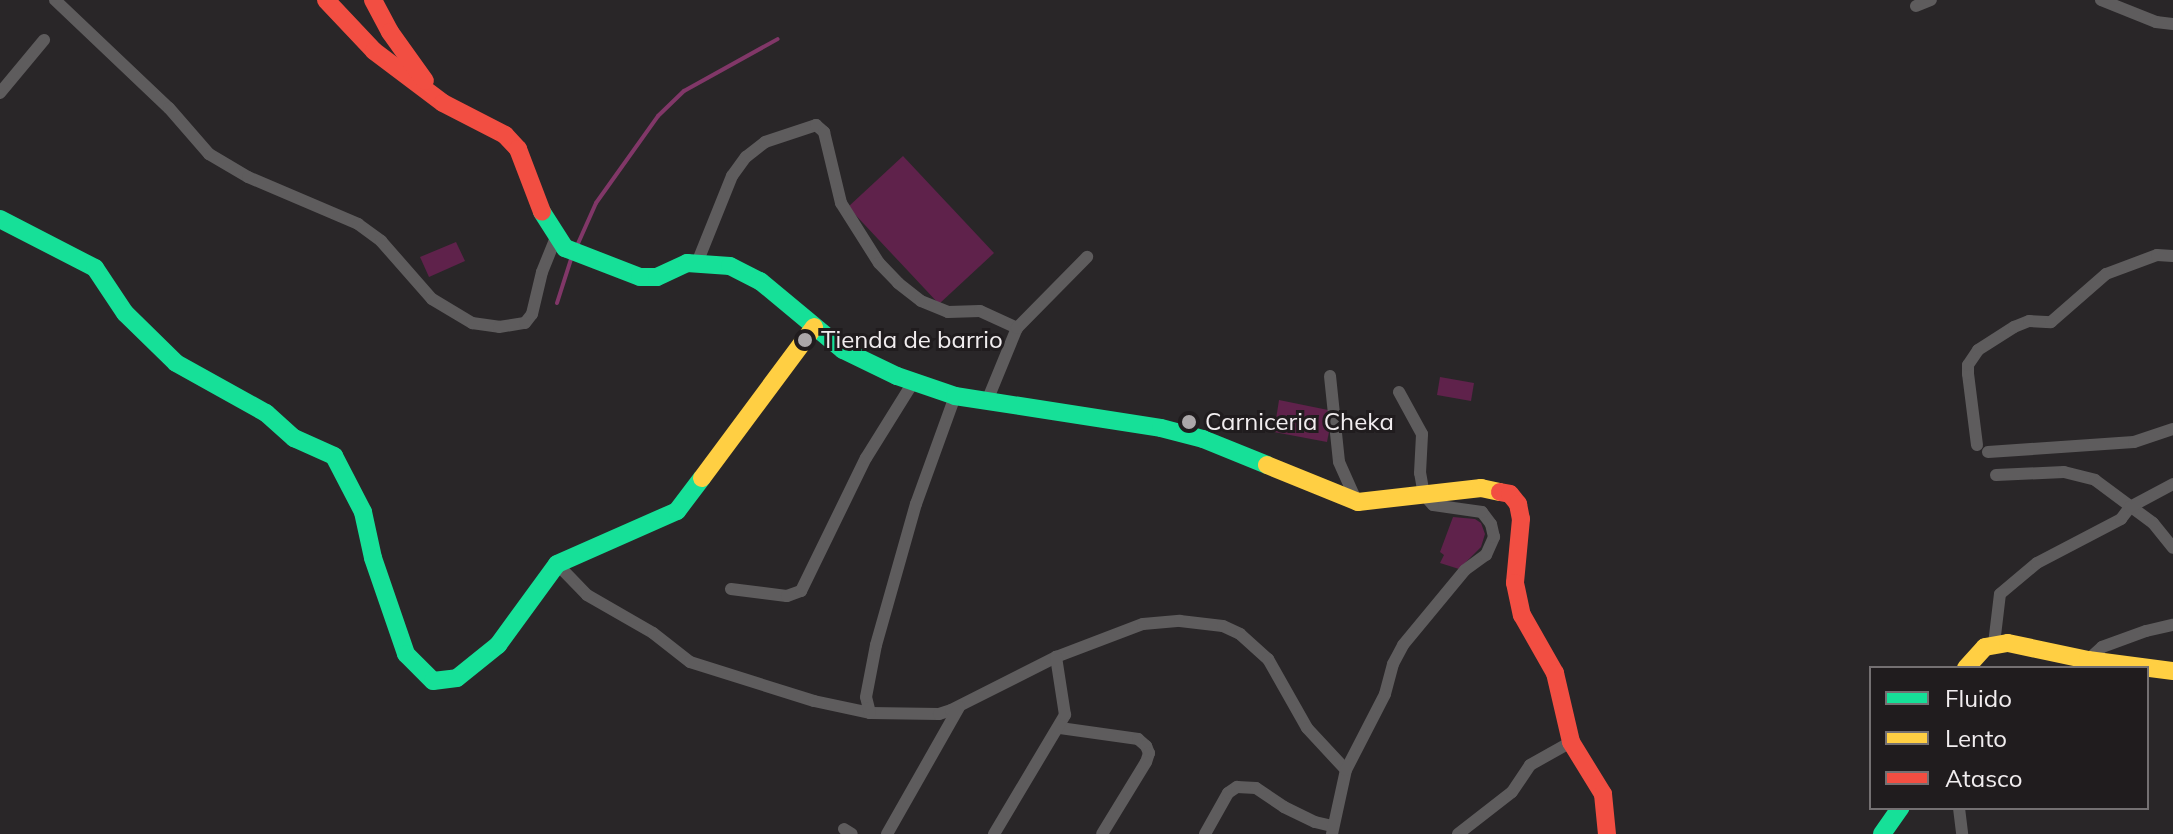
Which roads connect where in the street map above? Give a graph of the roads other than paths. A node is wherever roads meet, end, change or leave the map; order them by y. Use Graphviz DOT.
graph roads {
  1 [pos="55,0"];
  2 [pos="326,0"];
  3 [pos="373,0"];
  4 [pos="1931,0"];
  5 [pos="2101,0"];
  6 [pos="1916,6"];
  7 [pos="2173,24"];
  8 [pos="44,40"];
  9 [pos="0,93"];
  10 [pos="443,103"];
  11 [pos="0,219"];
  12 [pos="560,243"];
  13 [pos="2173,256"];
  14 [pos="1087,257"];
  15 [pos="697,263"];
  16 [pos="814,327"];
  17 [pos="1017,328"];
  18 [pos="1330,376"];
  19 [pos="914,381"];
  20 [pos="1399,392"];
  21 [pos="955,396"];
  22 [pos="987,401"];
  23 [pos="2173,429"];
  24 [pos="1996,475"];
  25 [pos="2173,484"];
  26 [pos="1424,495"];
  27 [pos="1358,502"];
  28 [pos="2130,507"];
  29 [pos="2173,548"];
  30 [pos="557,564"];
  31 [pos="731,589"];
  32 [pos="2173,625"];
  33 [pos="1994,644"];
  34 [pos="1056,657"];
  35 [pos="2088,660"];
  36 [pos="1967,666"];
  37 [pos="2134,666"];
  38 [pos="2149,668"];
  39 [pos="2173,671"];
  40 [pos="959,707"];
  41 [pos="870,713"];
  42 [pos="1060,728"];
  43 [pos="1571,742"];
  44 [pos="1346,770"];
  45 [pos="1899,810"];
  46 [pos="1959,810"];
  47 [pos="1333,830"];
  48 [pos="887,834"];
  49 [pos="994,834"];
  50 [pos="1102,834"];
  51 [pos="1205,834"];
  52 [pos="1458,834"];
  53 [pos="1607,834"];
  54 [pos="1882,834"];
  55 [pos="1962,834"];
  1 -- 12 [label="street"];
  2 -- 10 [label="main road"];
  3 -- 10 [label="main road"];
  4 -- 6 [label="street"];
  5 -- 7 [label="street"];
  8 -- 9 [label="street"];
  10 -- 12 [label="main road"];
  11 -- 30 [label="main road"];
  12 -- 15 [label="main road"];
  13 -- 23 [label="street"];
  14 -- 17 [label="street"];
  15 -- 16 [label="main road"];
  15 -- 17 [label="street"];
  16 -- 19 [label="main road"];
  16 -- 30 [label="main road"];
  17 -- 22 [label="street"];
  18 -- 27 [label="street"];
  19 -- 21 [label="main road"];
  19 -- 31 [label="street"];
  20 -- 26 [label="street"];
  21 -- 22 [label="main road"];
  21 -- 41 [label="street"];
  22 -- 27 [label="main road"];
  24 -- 28 [label="street"];
  25 -- 28 [label="street"];
  26 -- 27 [label="main road"];
  26 -- 43 [label="main road"];
  26 -- 44 [label="street"];
  28 -- 29 [label="street"];
  28 -- 33 [label="street"];
  30 -- 41 [label="street"];
  32 -- 35 [label="street"];
  33 -- 35 [label="main road"];
  33 -- 36 [label="main road"];
  34 -- 40 [label="street"];
  34 -- 42 [label="street"];
  34 -- 44 [label="street"];
  35 -- 37 [label="main road"];
  38 -- 39 [label="main road"];
  40 -- 41 [label="street"];
  40 -- 48 [label="street"];
  42 -- 49 [label="street"];
  42 -- 50 [label="street"];
  43 -- 52 [label="street"];
  43 -- 53 [label="main road"];
  44 -- 47 [label="street"];
  45 -- 54 [label="main road"];
  46 -- 55 [label="street"];
  47 -- 51 [label="street"];
}
